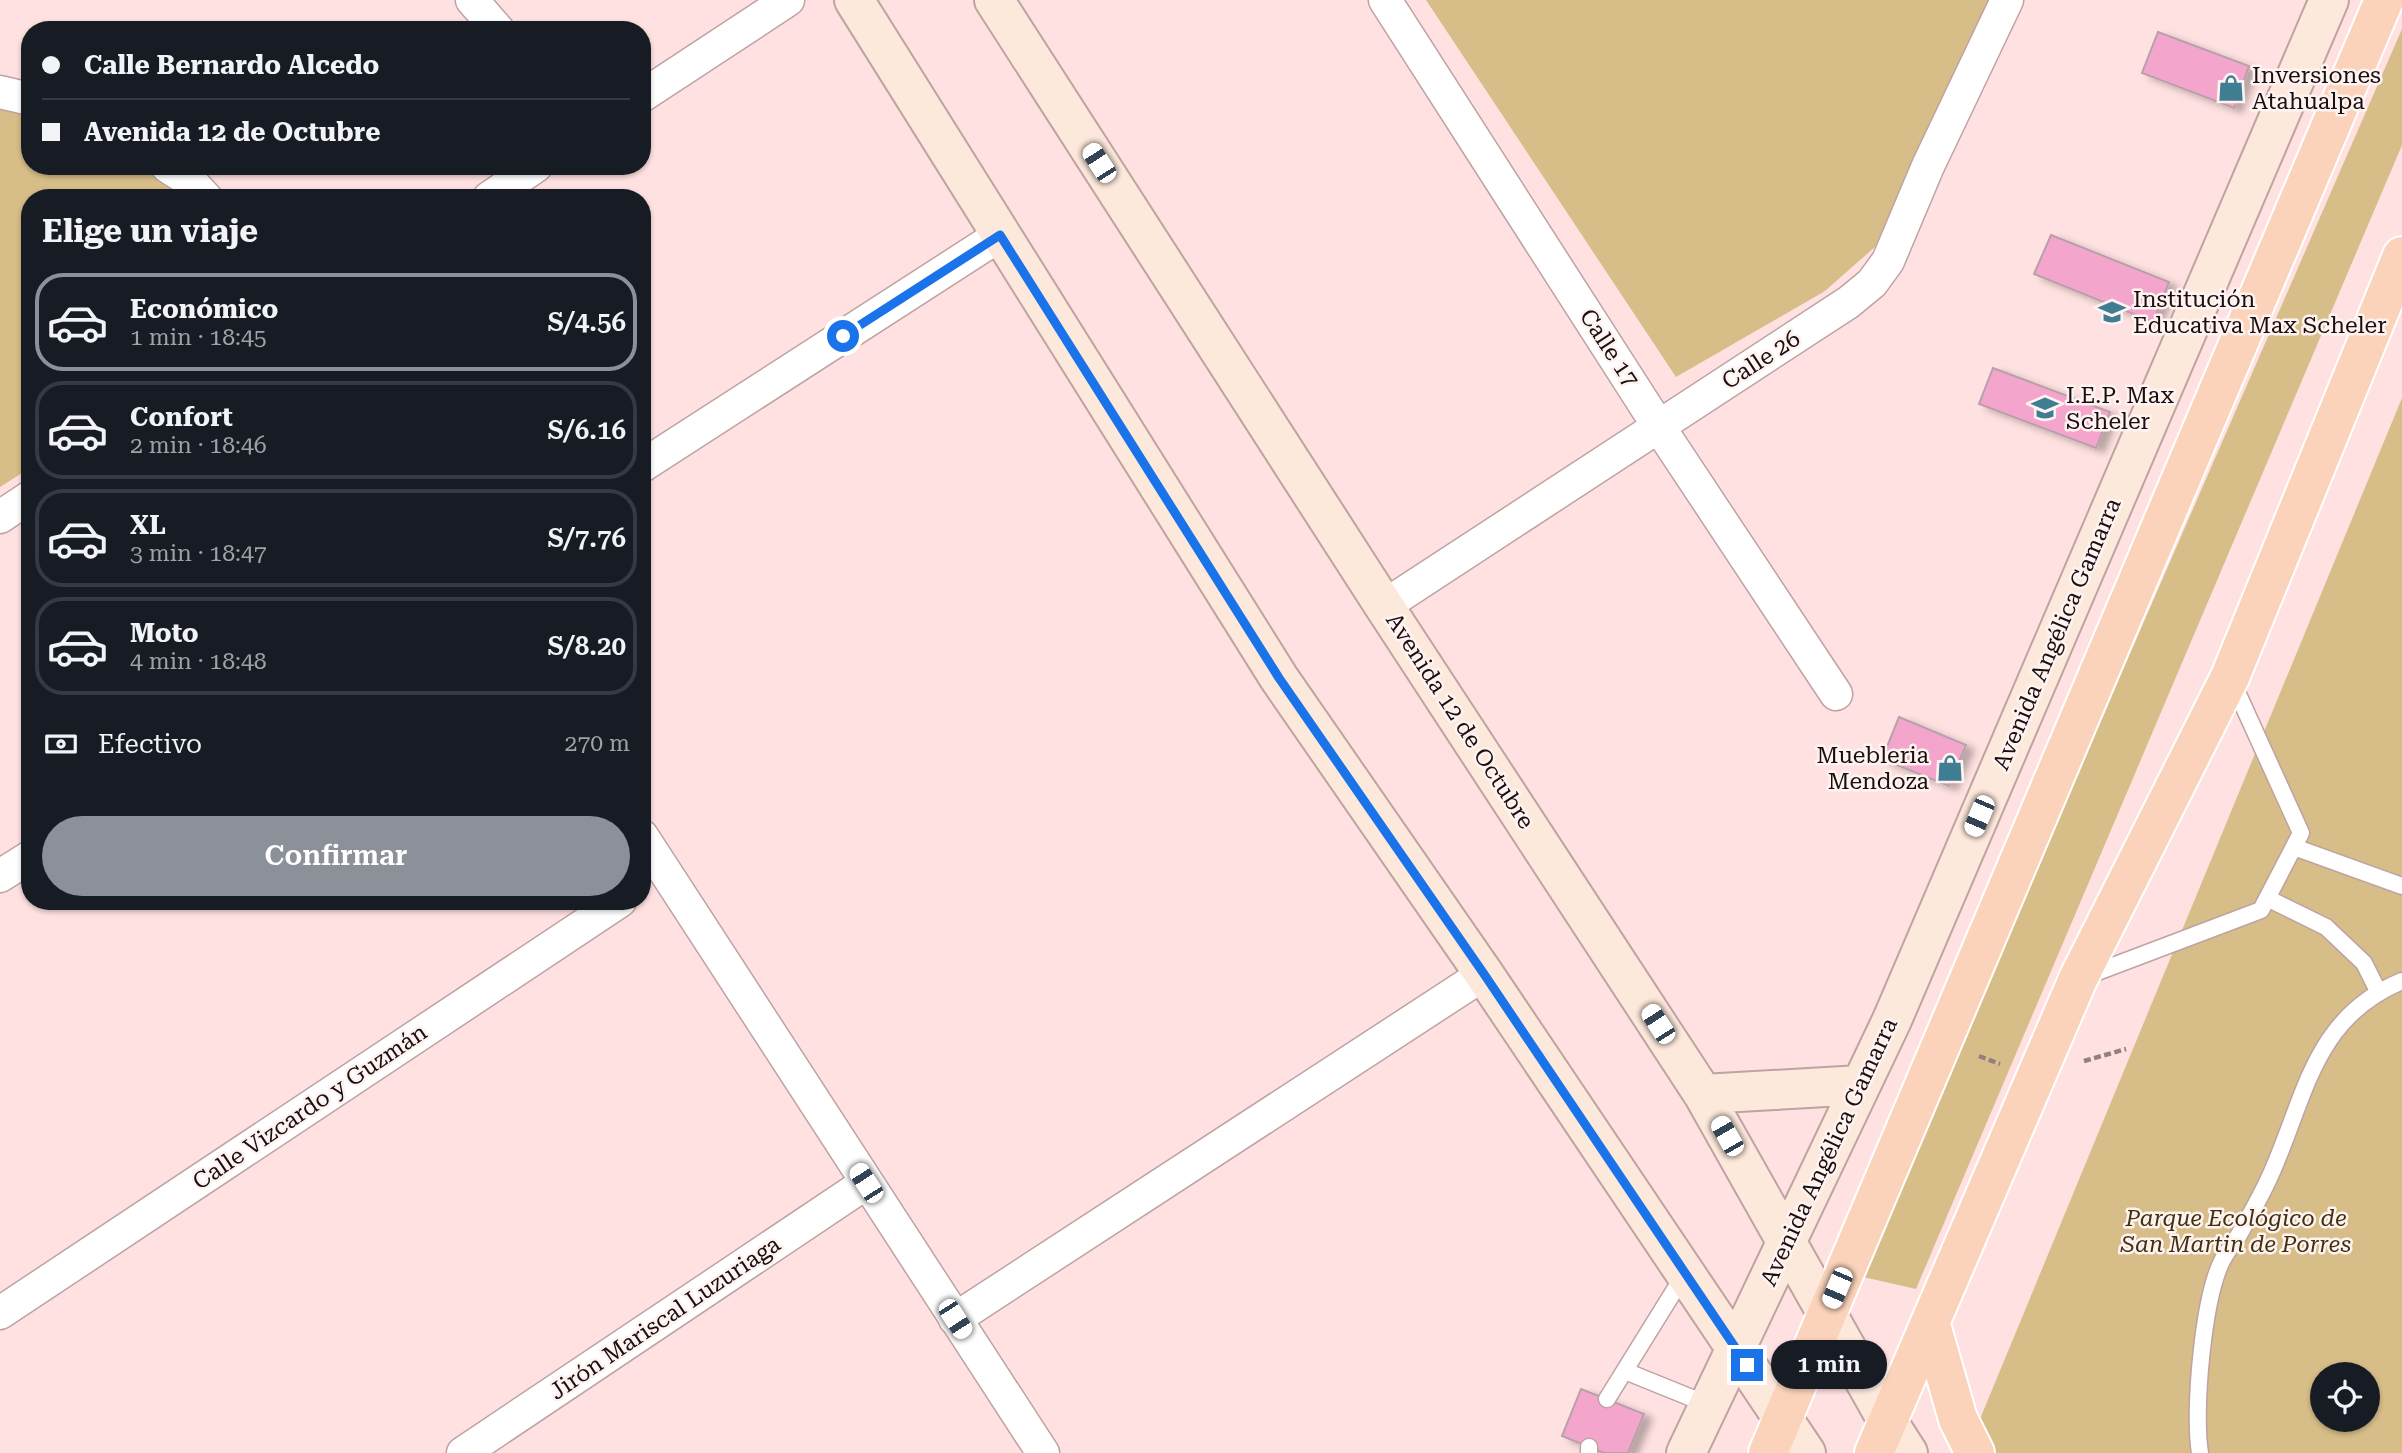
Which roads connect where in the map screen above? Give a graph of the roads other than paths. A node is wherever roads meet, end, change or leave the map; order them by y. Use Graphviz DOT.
graph roads {
  1 [pos="472,0"];
  2 [pos="788,0"];
  3 [pos="854,0"];
  4 [pos="994,0"];
  5 [pos="1385,0"];
  6 [pos="2007,0"];
  7 [pos="2329,0"];
  8 [pos="2384,0"];
  9 [pos="490,21"];
  10 [pos="651,90"];
  11 [pos="0,92"];
  12 [pos="21,97"];
  13 [pos="181,175"];
  14 [pos="523,175"];
  15 [pos="198,189"];
  16 [pos="502,189"];
  17 [pos="1000,235"];
  18 [pos="2402,256"];
  19 [pos="1659,427"];
  20 [pos="651,460"];
  21 [pos="21,503"];
  22 [pos="0,517"];
  23 [pos="1384,606"];
  24 [pos="2230,677"];
  25 [pos="1836,694"];
  26 [pos="2294,847"];
  27 [pos="21,863"];
  28 [pos="0,876"];
  29 [pos="654,879"];
  30 [pos="2402,886"];
  31 [pos="2267,898"];
  32 [pos="606,910"];
  33 [pos="1484,974"];
  34 [pos="2078,979"];
  35 [pos="2402,981"];
  36 [pos="2378,991"];
  37 [pos="1861,1085"];
  38 [pos="1703,1094"];
  39 [pos="866,1183"];
  40 [pos="1787,1241"];
  41 [pos="1686,1273"];
  42 [pos="1826,1312"];
  43 [pos="0,1313"];
  44 [pos="955,1319"];
  45 [pos="1931,1325"];
  46 [pos="1736,1347"];
  47 [pos="1625,1371"];
  48 [pos="1607,1399"];
  49 [pos="1709,1405"];
  50 [pos="1775,1436"];
  51 [pos="1890,1443"];
  52 [pos="463,1453"];
  53 [pos="1042,1453"];
  54 [pos="1686,1453"];
  55 [pos="1806,1453"];
  56 [pos="1975,1453"];
  57 [pos="2200,1453"];
  1 -- 9 [label="street"];
  2 -- 10 [label="street"];
  3 -- 17 [label="main road"];
  4 -- 23 [label="main road, Avenida 12 de Octubre"];
  5 -- 19 [label="street, Calle 17"];
  6 -- 19 [label="street, Calle 26"];
  7 -- 37 [label="main road, Avenida Angélica Gamarra"];
  8 -- 42 [label="main road"];
  11 -- 12 [label="street"];
  13 -- 15 [label="street"];
  14 -- 16 [label="street"];
  17 -- 20 [label="street"];
  17 -- 33 [label="main road"];
  18 -- 24 [label="main road"];
  19 -- 23 [label="street, Calle 26"];
  19 -- 25 [label="street, Calle 17"];
  21 -- 22 [label="street"];
  23 -- 38 [label="main road, Avenida 12 de Octubre"];
  24 -- 26 [label="lane"];
  24 -- 34 [label="main road"];
  26 -- 30 [label="lane"];
  26 -- 31 [label="lane"];
  27 -- 28 [label="street"];
  29 -- 39 [label="street"];
  31 -- 34 [label="lane"];
  31 -- 36 [label="lane"];
  32 -- 43 [label="street, Calle Vizcardo y Guzmán"];
  33 -- 41 [label="main road"];
  33 -- 44 [label="street"];
  34 -- 45 [label="main road"];
  35 -- 36 [label="lane"];
  36 -- 57 [label="lane"];
  37 -- 38 [label="main road"];
  37 -- 40 [label="main road, Avenida Angélica Gamarra"];
  38 -- 40 [label="main road, Avenida 12 de Octubre"];
  39 -- 44 [label="street"];
  39 -- 52 [label="street, Jirón Mariscal Luzuriaga"];
  40 -- 42 [label="main road, Avenida 12 de Octubre"];
  40 -- 46 [label="main road, Avenida Angélica Gamarra"];
  41 -- 46 [label="main road"];
  41 -- 47 [label="lane"];
  42 -- 50 [label="main road"];
  42 -- 51 [label="main road, Avenida 12 de Octubre"];
  44 -- 53 [label="street"];
  45 -- 51 [label="main road"];
  45 -- 56 [label="main road"];
  46 -- 49 [label="main road, Avenida Angélica Gamarra"];
  46 -- 50 [label="main road"];
  47 -- 48 [label="lane"];
  47 -- 49 [label="lane"];
  49 -- 54 [label="main road, Avenida Angélica Gamarra"];
  50 -- 55 [label="main road"];
}
